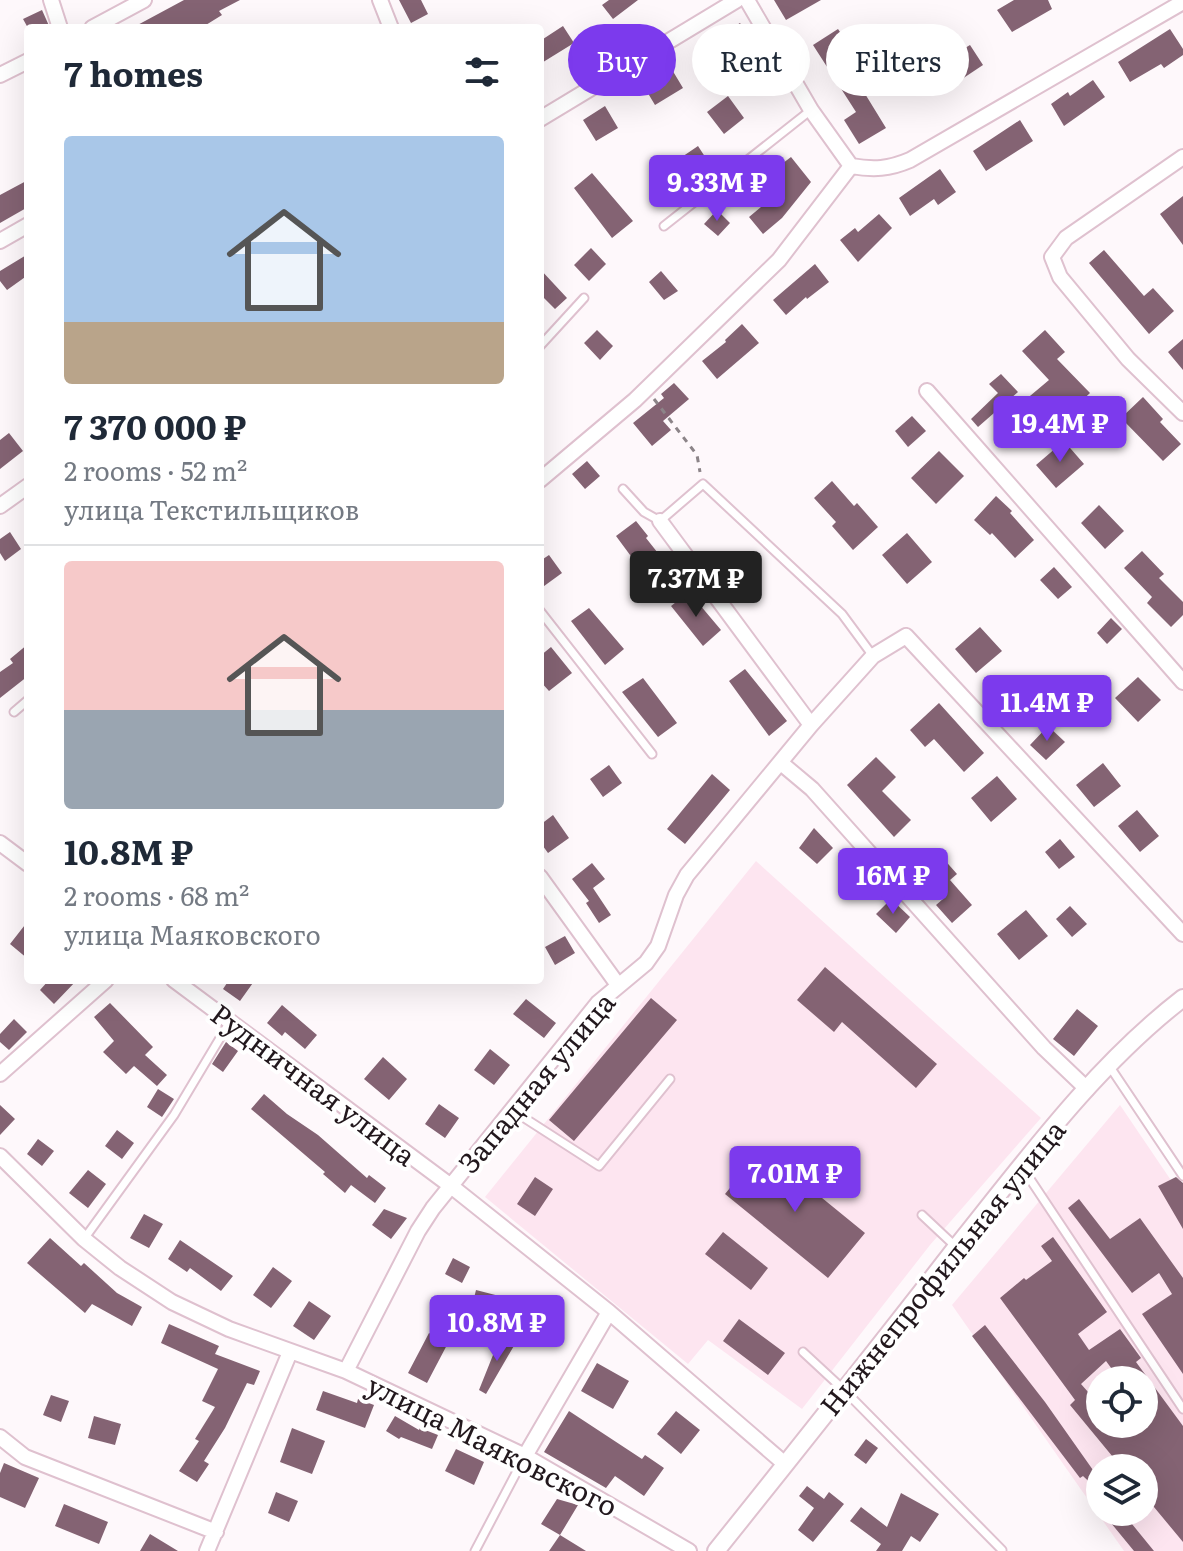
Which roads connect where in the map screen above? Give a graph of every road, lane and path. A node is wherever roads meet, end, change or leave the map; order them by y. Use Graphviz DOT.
graph roads {
  1 [pos="51,0"];
  2 [pos="144,0"];
  3 [pos="380,0"];
  4 [pos="737,0"];
  5 [pos="747,0"];
  6 [pos="1183,2"];
  7 [pos="59,24"];
  8 [pos="99,24"];
  9 [pos="389,24"];
  10 [pos="24,63"];
  11 [pos="0,75"];
  12 [pos="811,110"];
  13 [pos="544,117"];
  14 [pos="1183,157"];
  15 [pos="851,166"];
  16 [pos="664,226"];
  17 [pos="24,227"];
  18 [pos="0,241"];
  19 [pos="584,298"];
  20 [pos="544,342"];
  21 [pos="647,389"];
  22 [pos="927,391"];
  23 [pos="1183,413"];
  24 [pos="544,477"];
  25 [pos="703,484"];
  26 [pos="24,489"];
  27 [pos="623,489"];
  28 [pos="0,506"];
  29 [pos="660,521"];
  30 [pos="544,616"];
  31 [pos="873,656"];
  32 [pos="1183,682"];
  33 [pos="24,703"];
  34 [pos="14,712"];
  35 [pos="811,725"];
  36 [pos="652,754"];
  37 [pos="781,763"];
  38 [pos="0,843"];
  39 [pos="24,861"];
  40 [pos="544,883"];
  41 [pos="1183,934"];
  42 [pos="101,984"];
  43 [pos="179,984"];
  44 [pos="618,985"];
  45 [pos="1183,998"];
  46 [pos="229,1023"];
  47 [pos="1109,1065"];
  48 [pos="0,1074"];
  49 [pos="670,1079"];
  50 [pos="1087,1089"];
  51 [pos="512,1110"];
  52 [pos="0,1156"];
  53 [pos="1022,1167"];
  54 [pos="1183,1176"];
  55 [pos="451,1186"];
  56 [pos="922,1215"];
  57 [pos="84,1239"];
  58 [pos="956,1248"];
  59 [pos="609,1312"];
  60 [pos="290,1352"];
  61 [pos="803,1352"];
  62 [pos="346,1371"];
  63 [pos="844,1390"];
  64 [pos="1183,1409"];
  65 [pos="0,1437"];
  66 [pos="525,1456"];
  67 [pos="785,1464"];
  68 [pos="216,1532"];
  69 [pos="1002,1550"];
  70 [pos="207,1551"];
  71 [pos="475,1551"];
  72 [pos="689,1551"];
  73 [pos="716,1551"];
  1 -- 7 [label="street"];
  2 -- 8 [label="street"];
  3 -- 9 [label="street"];
  4 -- 13 [label="street"];
  5 -- 12 [label="street"];
  6 -- 15 [label="street"];
  10 -- 11 [label="street"];
  12 -- 15 [label="street"];
  12 -- 16 [label="lane"];
  14 -- 23 [label="street"];
  15 -- 21 [label="street"];
  17 -- 18 [label="street"];
  19 -- 20 [label="lane"];
  21 -- 24 [label="street"];
  21 -- 25 [label="path"];
  22 -- 32 [label="street"];
  25 -- 29 [label="lane"];
  25 -- 31 [label="lane"];
  26 -- 28 [label="street"];
  27 -- 29 [label="lane"];
  29 -- 35 [label="street"];
  30 -- 36 [label="lane"];
  31 -- 35 [label="street, Западная улица"];
  31 -- 41 [label="street, Западная улица"];
  33 -- 34 [label="lane"];
  35 -- 37 [label="street, Западная улица"];
  37 -- 44 [label="street, Западная улица"];
  37 -- 50 [label="street"];
  38 -- 39 [label="street"];
  40 -- 44 [label="street"];
  42 -- 48 [label="street"];
  43 -- 46 [label="street, Рудничная улица"];
  44 -- 51 [label="street, Западная улица"];
  45 -- 47 [label="street, Нижнепрофильная улица"];
  46 -- 55 [label="street, Рудничная улица"];
  46 -- 57 [label="lane"];
  47 -- 50 [label="street, Нижнепрофильная улица"];
  47 -- 54 [label="lane"];
  49 -- 51 [label="lane"];
  50 -- 53 [label="street, Нижнепрофильная улица"];
  51 -- 55 [label="street, Западная улица"];
  52 -- 57 [label="street, улица Маяковского"];
  53 -- 58 [label="street, Нижнепрофильная улица"];
  53 -- 64 [label="lane"];
  55 -- 59 [label="street, Рудничная улица"];
  55 -- 62 [label="street, Западная улица"];
  56 -- 58 [label="lane"];
  57 -- 60 [label="street, улица Маяковского"];
  58 -- 63 [label="street, Нижнепрофильная улица"];
  59 -- 66 [label="street"];
  59 -- 67 [label="street, Рудничная улица"];
  60 -- 62 [label="street, улица Маяковского"];
  60 -- 68 [label="street"];
  61 -- 63 [label="lane"];
  62 -- 66 [label="street, улица Маяковского"];
  63 -- 67 [label="street, Нижнепрофильная улица"];
  63 -- 69 [label="lane"];
  65 -- 68 [label="street"];
  66 -- 71 [label="lane"];
  66 -- 72 [label="street, улица Маяковского"];
  67 -- 73 [label="street, Нижнепрофильная улица"];
  68 -- 70 [label="street"];
}
